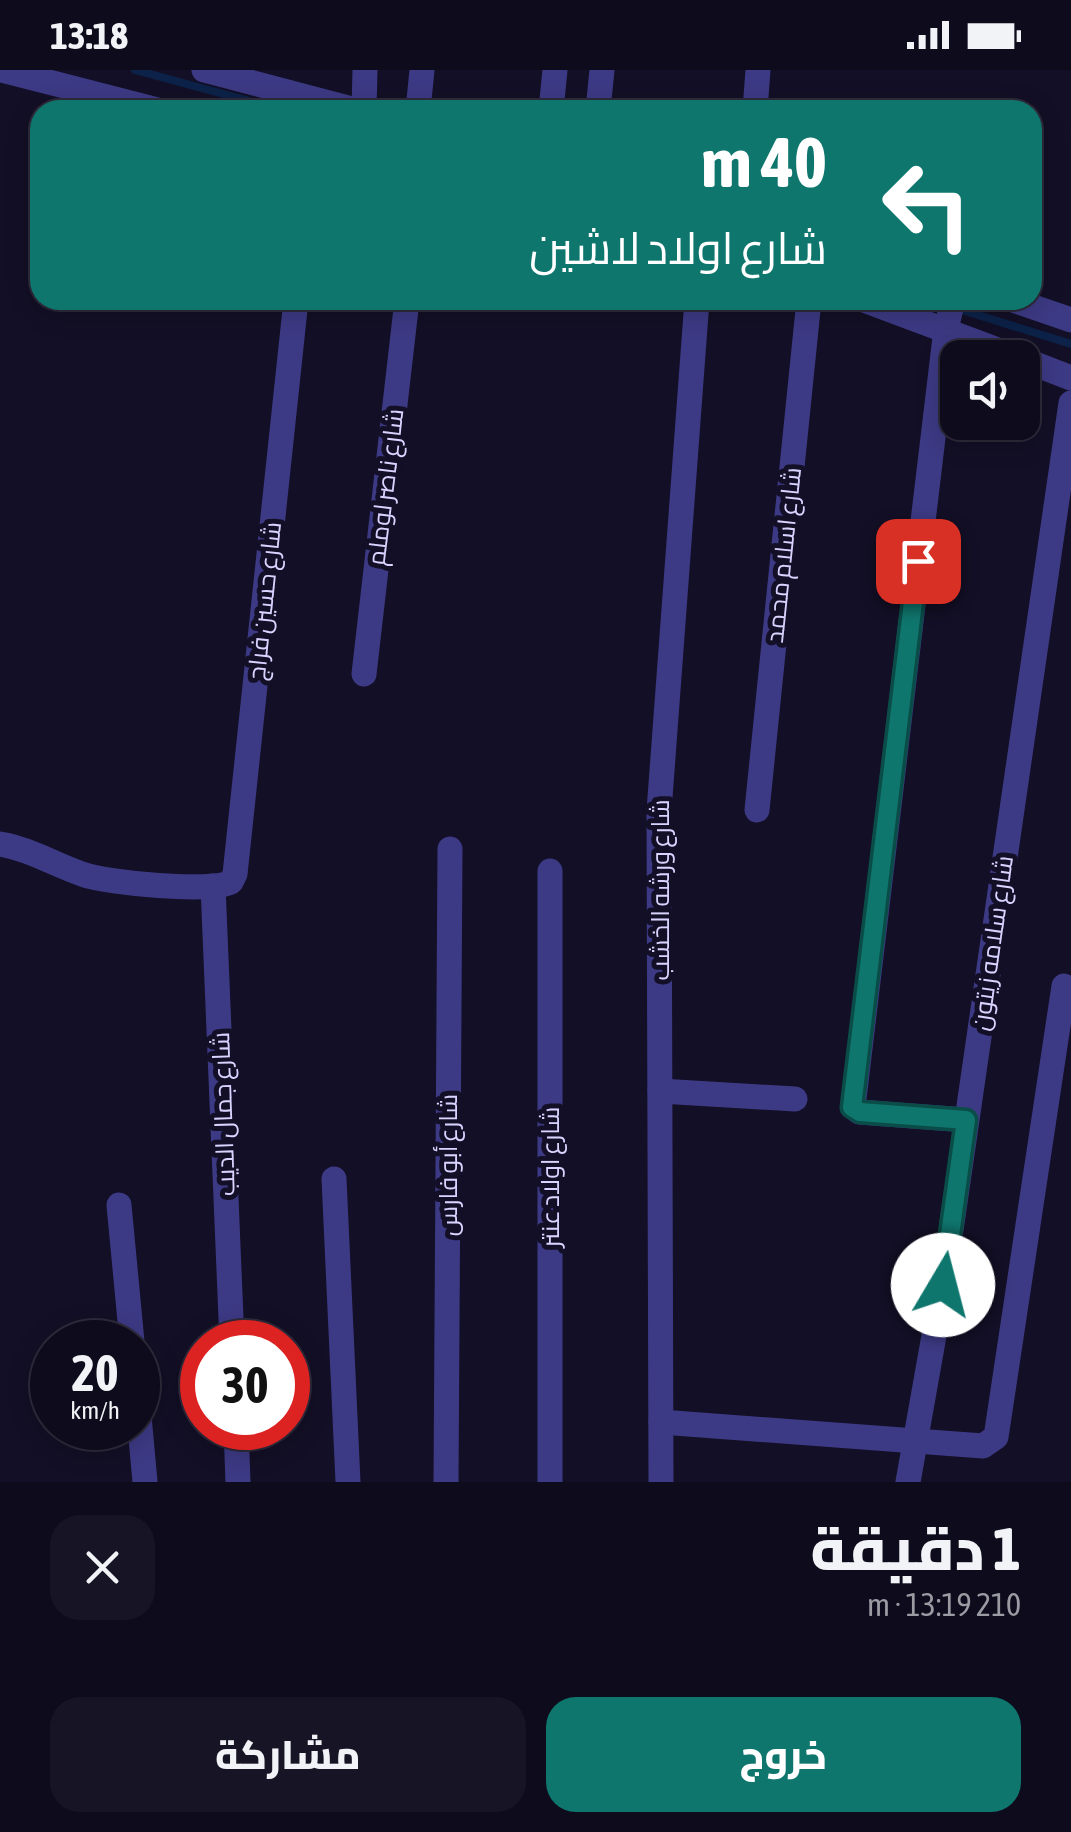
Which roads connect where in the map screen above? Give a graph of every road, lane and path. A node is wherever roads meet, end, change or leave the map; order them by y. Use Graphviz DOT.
graph roads {
  1 [pos="2,70"];
  2 [pos="204,70"];
  3 [pos="366,70"];
  4 [pos="422,70"];
  5 [pos="555,70"];
  6 [pos="602,70"];
  7 [pos="758,70"];
  8 [pos="119,100"];
  9 [pos="299,100"];
  10 [pos="364,100"];
  11 [pos="419,100"];
  12 [pos="552,100"];
  13 [pos="599,100"];
  14 [pos="756,100"];
  15 [pos="295,310"];
  16 [pos="405,310"];
  17 [pos="696,310"];
  18 [pos="809,310"];
  19 [pos="1042,310"];
  20 [pos="950,313"];
  21 [pos="1071,320"];
  22 [pos="993,340"];
  23 [pos="1040,366"];
  24 [pos="1071,378"];
  25 [pos="1071,403"];
  26 [pos="364,674"];
  27 [pos="757,810"];
  28 [pos="0,844"];
  29 [pos="450,849"];
  30 [pos="550,871"];
  31 [pos="214,886"];
  32 [pos="1064,986"];
  33 [pos="660,1091"];
  34 [pos="795,1099"];
  35 [pos="966,1120"];
  36 [pos="334,1178"];
  37 [pos="119,1205"];
  38 [pos="130,1320"];
  39 [pos="231,1320"];
  40 [pos="661,1422"];
  41 [pos="915,1440"];
  42 [pos="142,1450"];
  43 [pos="237,1450"];
  44 [pos="145,1482"];
  45 [pos="238,1482"];
  46 [pos="348,1482"];
  47 [pos="446,1482"];
  48 [pos="550,1482"];
  49 [pos="661,1482"];
  50 [pos="908,1482"];
  1 -- 8 [label="street"];
  2 -- 9 [label="street"];
  3 -- 10 [label="street"];
  4 -- 11 [label="street"];
  5 -- 12 [label="street"];
  6 -- 13 [label="street"];
  7 -- 14 [label="street"];
  15 -- 31 [label="street, شارع حسين فراج"];
  16 -- 26 [label="street, شارع ناصر لوملم"];
  17 -- 33 [label="street, شارع ورشه الخشب"];
  18 -- 27 [label="street, شارع اسلام محمد"];
  19 -- 21 [label="street"];
  20 -- 22 [label="street"];
  20 -- 35 [label="street"];
  23 -- 24 [label="street"];
  25 -- 35 [label="street, شارع سلامه زيتون"];
  28 -- 31 [label="street"];
  29 -- 47 [label="street, شارع أبو فارس"];
  30 -- 48 [label="street, شارع اولاد عنتر"];
  31 -- 39 [label="street, شارع جمال الديب"];
  32 -- 41 [label="street"];
  33 -- 34 [label="street"];
  33 -- 40 [label="street, شارع ورشه الخشب"];
  35 -- 41 [label="street, شارع سلامه زيتون"];
  36 -- 46 [label="street"];
  37 -- 38 [label="street"];
  40 -- 41 [label="street"];
  40 -- 49 [label="street, شارع ورشه الخشب"];
  41 -- 50 [label="street, شارع سلامه زيتون"];
  42 -- 44 [label="street"];
  43 -- 45 [label="street"];
}
